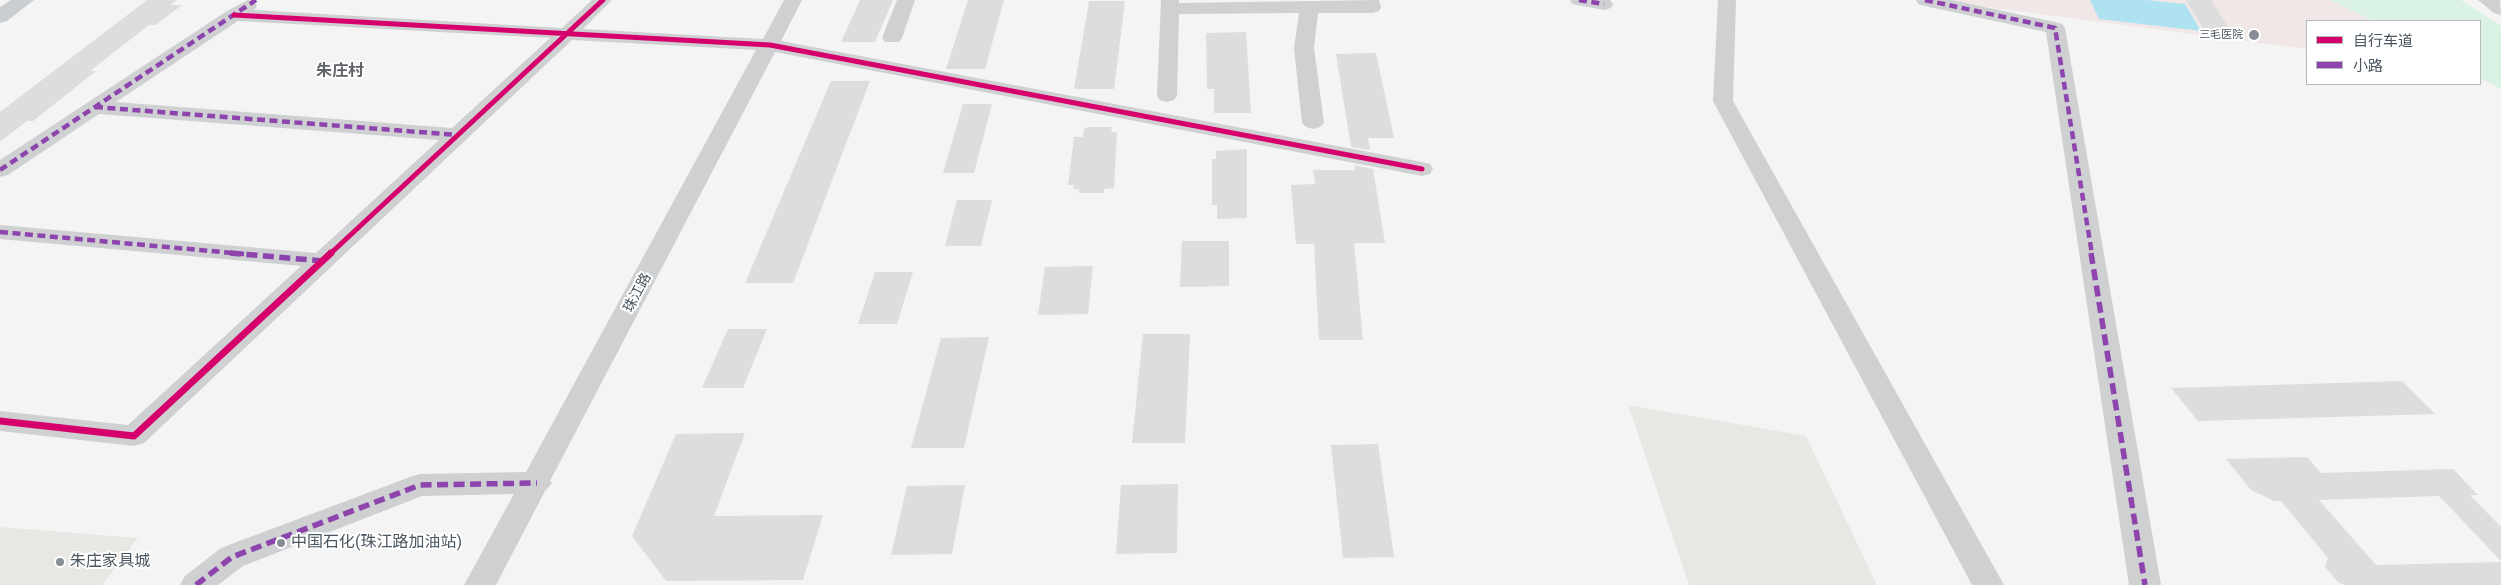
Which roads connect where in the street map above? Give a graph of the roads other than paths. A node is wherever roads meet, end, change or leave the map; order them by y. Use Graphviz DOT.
graph roads {
  1 [pos="24,0"];
  2 [pos="256,0"];
  3 [pos="603,0"];
  4 [pos="793,0"];
  5 [pos="906,0"];
  6 [pos="1370,0"];
  7 [pos="1579,0"];
  8 [pos="1727,0"];
  9 [pos="2487,0"];
  10 [pos="1931,1"];
  11 [pos="1260,4"];
  12 [pos="1604,4"];
  13 [pos="1170,5"];
  14 [pos="1309,8"];
  15 [pos="2501,9"];
  16 [pos="234,15"];
  17 [pos="0,17"];
  18 [pos="567,34"];
  19 [pos="892,38"];
  20 [pos="770,45"];
  21 [pos="1167,96"];
  22 [pos="95,107"];
  23 [pos="1313,123"];
  24 [pos="458,135"];
  25 [pos="1422,169"];
  26 [pos="0,170"];
  27 [pos="0,232"];
  28 [pos="322,261"];
  29 [pos="0,421"];
  30 [pos="537,483"];
  31 [pos="196,585"];
  32 [pos="480,585"];
  33 [pos="1988,585"];
  34 [pos="2145,585"];
  1 -- 17 [label="main road"];
  2 -- 16 [label="street"];
  3 -- 18 [label="street"];
  4 -- 20 [label="street, 珠江路"];
  5 -- 19 [label="street"];
  6 -- 14 [label="street"];
  7 -- 12 [label="street"];
  8 -- 33 [label="street"];
  9 -- 15 [label="street"];
  10 -- 34 [label="street"];
  11 -- 13 [label="street"];
  11 -- 14 [label="street"];
  13 -- 21 [label="street"];
  14 -- 23 [label="street"];
  16 -- 18 [label="street"];
  16 -- 22 [label="street"];
  18 -- 20 [label="street"];
  18 -- 24 [label="street"];
  20 -- 25 [label="street"];
  20 -- 30 [label="street, 珠江路"];
  22 -- 24 [label="street"];
  22 -- 26 [label="street"];
  24 -- 28 [label="street"];
  27 -- 28 [label="street"];
  28 -- 29 [label="street"];
  30 -- 31 [label="street"];
  30 -- 32 [label="street, 珠江路"];
}
